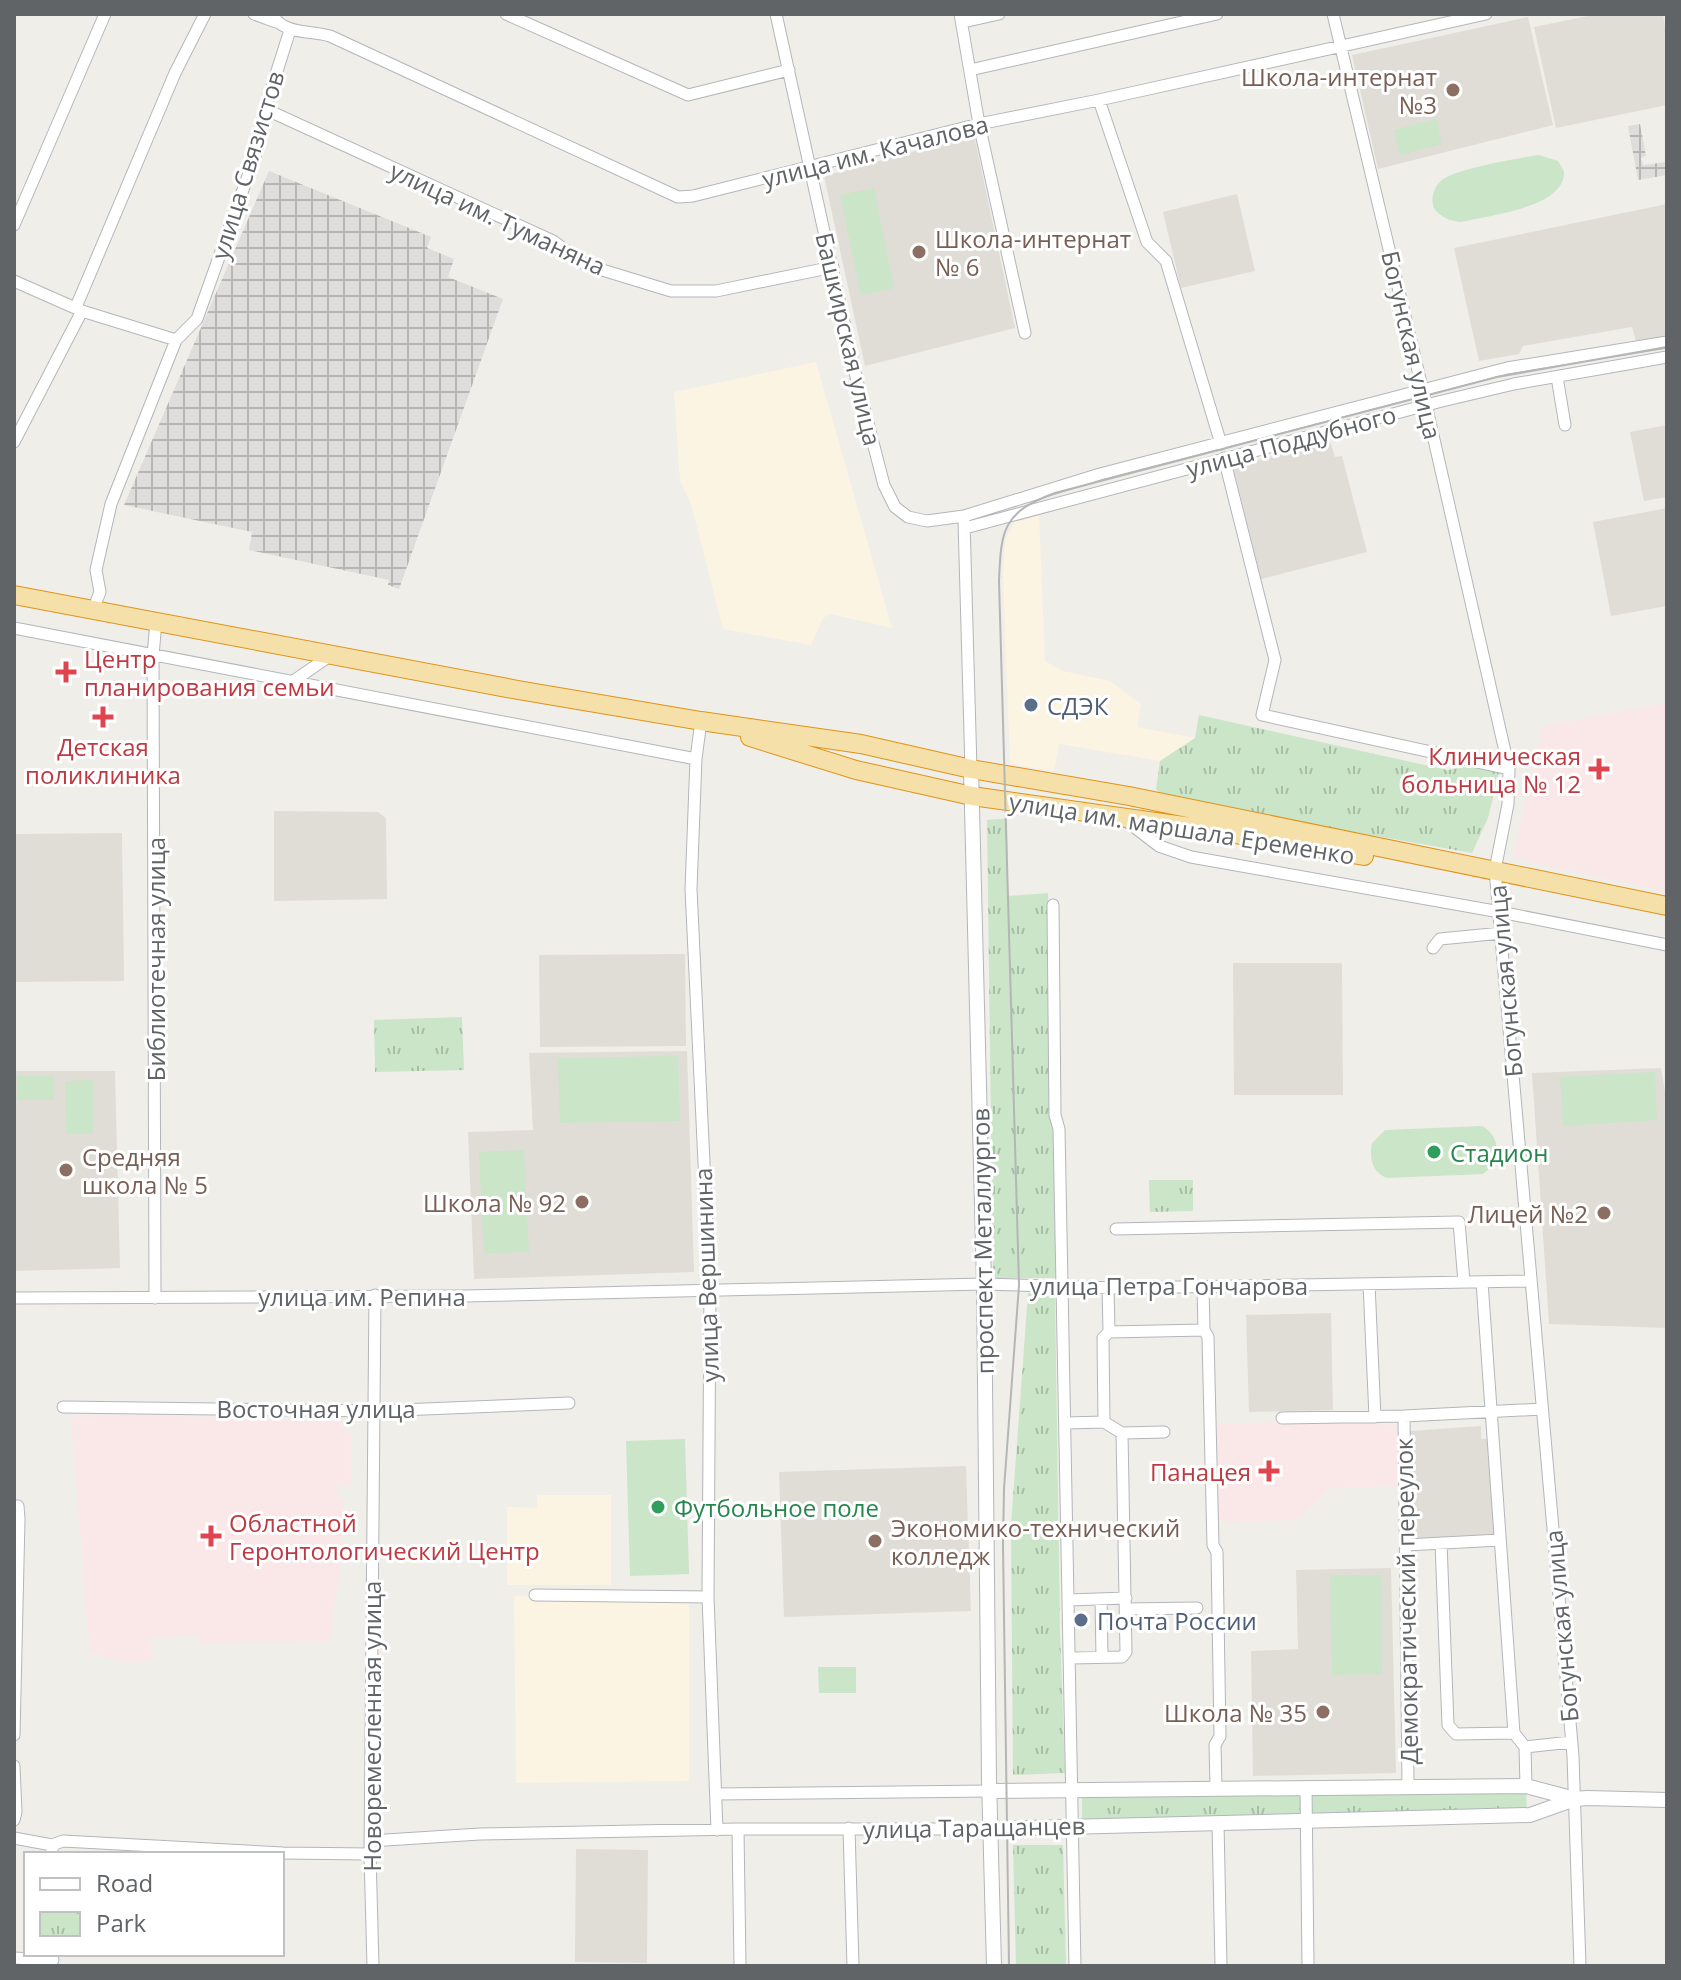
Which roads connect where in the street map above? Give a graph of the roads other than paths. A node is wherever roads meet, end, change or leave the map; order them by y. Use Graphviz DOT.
graph roads {
  1 [pos="105,14"];
  2 [pos="205,14"];
  3 [pos="254,14"];
  4 [pos="506,14"];
  5 [pos="776,14"];
  6 [pos="999,14"];
  7 [pos="1217,14"];
  8 [pos="1333,14"];
  9 [pos="1486,14"];
  10 [pos="274,18"];
  11 [pos="961,18"];
  12 [pos="1440,19"];
  13 [pos="290,30"];
  14 [pos="1340,48"];
  15 [pos="789,70"];
  16 [pos="970,70"];
  17 [pos="1099,100"];
  18 [pos="265,109"];
  19 [pos="979,124"];
  20 [pos="810,167"];
  21 [pos="14,225"];
  22 [pos="833,267"];
  23 [pos="14,281"];
  24 [pos="79,309"];
  25 [pos="1025,333"];
  26 [pos="176,340"];
  27 [pos="1667,342"];
  28 [pos="1667,357"];
  29 [pos="1557,377"];
  30 [pos="1423,390"];
  31 [pos="1426,405"];
  32 [pos="1565,425"];
  33 [pos="14,442"];
  34 [pos="1221,444"];
  35 [pos="1224,458"];
  36 [pos="1045,492"];
  37 [pos="965,522"];
  38 [pos="14,595"];
  39 [pos="93,610"];
  40 [pos="156,621"];
  41 [pos="14,628"];
  42 [pos="333,654"];
  43 [pos="153,656"];
  44 [pos="292,682"];
  45 [pos="701,721"];
  46 [pos="861,744"];
  47 [pos="696,759"];
  48 [pos="971,769"];
  49 [pos="1509,769"];
  50 [pos="856,770"];
  51 [pos="972,796"];
  52 [pos="1129,796"];
  53 [pos="1124,819"];
  54 [pos="1496,874"];
  55 [pos="1053,905"];
  56 [pos="1667,906"];
  57 [pos="1500,912"];
  58 [pos="1667,915"];
  59 [pos="1502,933"];
  60 [pos="1667,945"];
  61 [pos="1433,948"];
  62 [pos="1116,1229"];
  63 [pos="1531,1281"];
  64 [pos="1464,1282"];
  65 [pos="1482,1282"];
  66 [pos="984,1284"];
  67 [pos="1369,1284"];
  68 [pos="1064,1286"];
  69 [pos="1108,1287"];
  70 [pos="1203,1287"];
  71 [pos="710,1289"];
  72 [pos="375,1295"];
  73 [pos="14,1298"];
  74 [pos="155,1298"];
  75 [pos="1204,1330"];
  76 [pos="1109,1332"];
  77 [pos="569,1403"];
  78 [pos="63,1407"];
  79 [pos="1542,1409"];
  80 [pos="376,1411"];
  81 [pos="1491,1412"];
  82 [pos="1404,1416"];
  83 [pos="1375,1417"];
  84 [pos="1282,1418"];
  85 [pos="1104,1422"];
  86 [pos="1066,1423"];
  87 [pos="1164,1432"];
  88 [pos="1122,1433"];
  89 [pos="16,1506"];
  90 [pos="1500,1540"];
  91 [pos="1441,1543"];
  92 [pos="1406,1545"];
  93 [pos="535,1595"];
  94 [pos="708,1597"];
  95 [pos="1101,1599"];
  96 [pos="1069,1600"];
  97 [pos="1126,1604"];
  98 [pos="1197,1608"];
  99 [pos="15,1617"];
  100 [pos="1102,1657"];
  101 [pos="1070,1658"];
  102 [pos="14,1722"];
  103 [pos="1514,1733"];
  104 [pos="14,1735"];
  105 [pos="1571,1742"];
  106 [pos="1525,1747"];
  107 [pos="14,1766"];
  108 [pos="1408,1785"];
  109 [pos="1526,1786"];
  110 [pos="1216,1787"];
  111 [pos="1306,1787"];
  112 [pos="1072,1789"];
  113 [pos="989,1791"];
  114 [pos="716,1794"];
  115 [pos="1575,1799"];
  116 [pos="1667,1800"];
  117 [pos="14,1820"];
  118 [pos="1305,1820"];
  119 [pos="1218,1823"];
  120 [pos="1072,1826"];
  121 [pos="849,1828"];
  122 [pos="738,1829"];
  123 [pos="991,1829"];
  124 [pos="717,1830"];
  125 [pos="14,1838"];
  126 [pos="370,1848"];
  127 [pos="52,1849"];
  128 [pos="265,1852"];
  129 [pos="284,1853"];
  130 [pos="14,1958"];
  131 [pos="53,1960"];
  132 [pos="373,1966"];
  133 [pos="740,1966"];
  134 [pos="853,1966"];
  135 [pos="994,1966"];
  136 [pos="1075,1966"];
  137 [pos="1221,1966"];
  138 [pos="1308,1966"];
  139 [pos="1580,1966"];
  1 -- 21 [label="street"];
  2 -- 24 [label="street"];
  3 -- 10 [label="street"];
  4 -- 15 [label="street"];
  5 -- 15 [label="street, Башкирская улица"];
  6 -- 11 [label="street"];
  7 -- 16 [label="street"];
  8 -- 14 [label="street, Богунская улица"];
  9 -- 12 [label="street, улица им. Качалова"];
  10 -- 13 [label="street"];
  11 -- 16 [label="street"];
  12 -- 14 [label="street, улица им. Качалова"];
  13 -- 18 [label="street, улица Связистов"];
  13 -- 20 [label="street, улица им. Качалова"];
  14 -- 17 [label="street, улица им. Качалова"];
  14 -- 30 [label="street, Богунская улица"];
  15 -- 20 [label="street, Башкирская улица"];
  16 -- 19 [label="street"];
  17 -- 19 [label="street, улица им. Качалова"];
  17 -- 34 [label="street"];
  18 -- 22 [label="street, улица им. Туманяна"];
  18 -- 26 [label="street, улица Связистов"];
  19 -- 20 [label="street, улица им. Качалова"];
  19 -- 25 [label="street"];
  20 -- 22 [label="street, Башкирская улица"];
  22 -- 37 [label="street, Башкирская улица"];
  23 -- 24 [label="street"];
  24 -- 26 [label="street"];
  24 -- 33 [label="street"];
  26 -- 39 [label="street, улица Связистов"];
  27 -- 30 [label="street, улица Поддубного"];
  28 -- 29 [label="street, улица Поддубного"];
  29 -- 31 [label="street, улица Поддубного"];
  29 -- 32 [label="street"];
  30 -- 31 [label="street, Богунская улица"];
  30 -- 34 [label="street, улица Поддубного"];
  31 -- 35 [label="street, улица Поддубного"];
  31 -- 49 [label="street, Богунская улица"];
  34 -- 36 [label="street, улица Поддубного"];
  35 -- 37 [label="street, улица Поддубного"];
  35 -- 49 [label="street"];
  36 -- 37 [label="street, Башкирская улица"];
  37 -- 48 [label="street, проспект Металлургов"];
  38 -- 39 [label="highway, улица им. маршала Еременко"];
  39 -- 40 [label="highway, улица им. маршала Еременко"];
  40 -- 42 [label="highway, улица им. маршала Еременко"];
  40 -- 43 [label="street, Библиотечная улица"];
  41 -- 43 [label="street"];
  42 -- 44 [label="street"];
  42 -- 45 [label="highway, улица им. маршала Еременко"];
  43 -- 44 [label="street"];
  43 -- 74 [label="street, Библиотечная улица"];
  44 -- 47 [label="street"];
  45 -- 46 [label="highway, улица им. маршала Еременко"];
  45 -- 47 [label="street, улица Вершинина"];
  45 -- 50 [label="highway, улица им. маршала Еременко"];
  46 -- 48 [label="highway, улица им. маршала Еременко"];
  46 -- 50 [label="highway"];
  47 -- 71 [label="street, улица Вершинина"];
  48 -- 51 [label="street, проспект Металлургов"];
  48 -- 52 [label="highway, улица им. маршала Еременко"];
  49 -- 54 [label="street, Богунская улица"];
  50 -- 51 [label="highway, улица им. маршала Еременко"];
  51 -- 53 [label="highway, улица им. маршала Еременко"];
  51 -- 66 [label="street, проспект Металлургов"];
  52 -- 53 [label="highway"];
  52 -- 54 [label="highway, улица им. маршала Еременко"];
  53 -- 54 [label="highway, улица им. маршала Еременко"];
  53 -- 57 [label="street"];
  54 -- 56 [label="highway, улица им. маршала Еременко"];
  54 -- 57 [label="street, Богунская улица"];
  54 -- 58 [label="highway, улица им. маршала Еременко"];
  55 -- 68 [label="street"];
  57 -- 59 [label="street, Богунская улица"];
  57 -- 60 [label="street"];
  59 -- 61 [label="street"];
  59 -- 63 [label="street, Богунская улица"];
  62 -- 64 [label="street"];
  63 -- 65 [label="street, улица Петра Гончарова"];
  63 -- 79 [label="street, Богунская улица"];
  64 -- 65 [label="street, улица Петра Гончарова"];
  64 -- 67 [label="street, улица Петра Гончарова"];
  65 -- 81 [label="street"];
  66 -- 68 [label="street, улица Петра Гончарова"];
  66 -- 71 [label="street, улица Петра Гончарова"];
  66 -- 113 [label="street, проспект Металлургов"];
  67 -- 70 [label="street, улица Петра Гончарова"];
  67 -- 83 [label="street"];
  68 -- 69 [label="street, улица Петра Гончарова"];
  68 -- 86 [label="street"];
  69 -- 70 [label="street, улица Петра Гончарова"];
  69 -- 76 [label="street"];
  70 -- 75 [label="street"];
  71 -- 72 [label="street, улица им. Репина"];
  71 -- 94 [label="street, улица Вершинина"];
  72 -- 74 [label="street, улица им. Репина"];
  72 -- 80 [label="street, Новоремесленная улица"];
  73 -- 74 [label="street, улица им. Репина"];
  75 -- 76 [label="street"];
  75 -- 110 [label="street"];
  76 -- 85 [label="street"];
  77 -- 80 [label="street, Восточная улица"];
  78 -- 80 [label="street, Восточная улица"];
  79 -- 81 [label="street"];
  79 -- 105 [label="street, Богунская улица"];
  80 -- 126 [label="street, Новоремесленная улица"];
  81 -- 82 [label="street"];
  81 -- 90 [label="street"];
  82 -- 83 [label="street"];
  82 -- 92 [label="street, Демократический переулок"];
  83 -- 84 [label="street"];
  85 -- 86 [label="street"];
  85 -- 88 [label="street"];
  86 -- 96 [label="street"];
  87 -- 88 [label="street"];
  88 -- 97 [label="street"];
  89 -- 99 [label="street"];
  90 -- 91 [label="street"];
  90 -- 103 [label="street"];
  91 -- 92 [label="street"];
  91 -- 103 [label="street"];
  92 -- 108 [label="street, Демократический переулок"];
  93 -- 94 [label="street"];
  94 -- 114 [label="street, улица Вершинина"];
  95 -- 96 [label="street"];
  95 -- 97 [label="street"];
  95 -- 100 [label="street"];
  96 -- 101 [label="street"];
  97 -- 98 [label="street"];
  97 -- 100 [label="street"];
  99 -- 102 [label="street"];
  100 -- 101 [label="street"];
  101 -- 112 [label="street"];
  102 -- 104 [label="street"];
  103 -- 106 [label="street"];
  105 -- 106 [label="street"];
  105 -- 115 [label="street, Богунская улица"];
  106 -- 109 [label="street"];
  107 -- 117 [label="street"];
  108 -- 109 [label="street, улица Таращанцев"];
  108 -- 111 [label="street, улица Таращанцев"];
  109 -- 115 [label="street, улица Таращанцев"];
  110 -- 111 [label="street, улица Таращанцев"];
  110 -- 112 [label="street, улица Таращанцев"];
  111 -- 118 [label="street"];
  112 -- 113 [label="street, улица Таращанцев"];
  112 -- 120 [label="street"];
  113 -- 114 [label="street, улица Таращанцев"];
  113 -- 123 [label="street, проспект Металлургов"];
  114 -- 124 [label="street, улица Вершинина"];
  115 -- 116 [label="street, улица Таращанцев"];
  115 -- 118 [label="street, улица Таращанцев"];
  115 -- 139 [label="street, Богунская улица"];
  118 -- 119 [label="street, улица Таращанцев"];
  118 -- 138 [label="street"];
  119 -- 120 [label="street, улица Таращанцев"];
  119 -- 137 [label="street"];
  120 -- 123 [label="street, улица Таращанцев"];
  120 -- 136 [label="street"];
  121 -- 122 [label="street, улица Таращанцев"];
  121 -- 123 [label="street, улица Таращанцев"];
  121 -- 134 [label="street"];
  122 -- 124 [label="street, улица Таращанцев"];
  122 -- 133 [label="street"];
  123 -- 135 [label="street, проспект Металлургов"];
  124 -- 126 [label="street, улица Таращанцев"];
  125 -- 127 [label="street, улица Таращанцев"];
  126 -- 129 [label="street, улица Таращанцев"];
  126 -- 132 [label="street, Новоремесленная улица"];
  127 -- 128 [label="street, улица Таращанцев"];
  130 -- 131 [label="street"];
}
